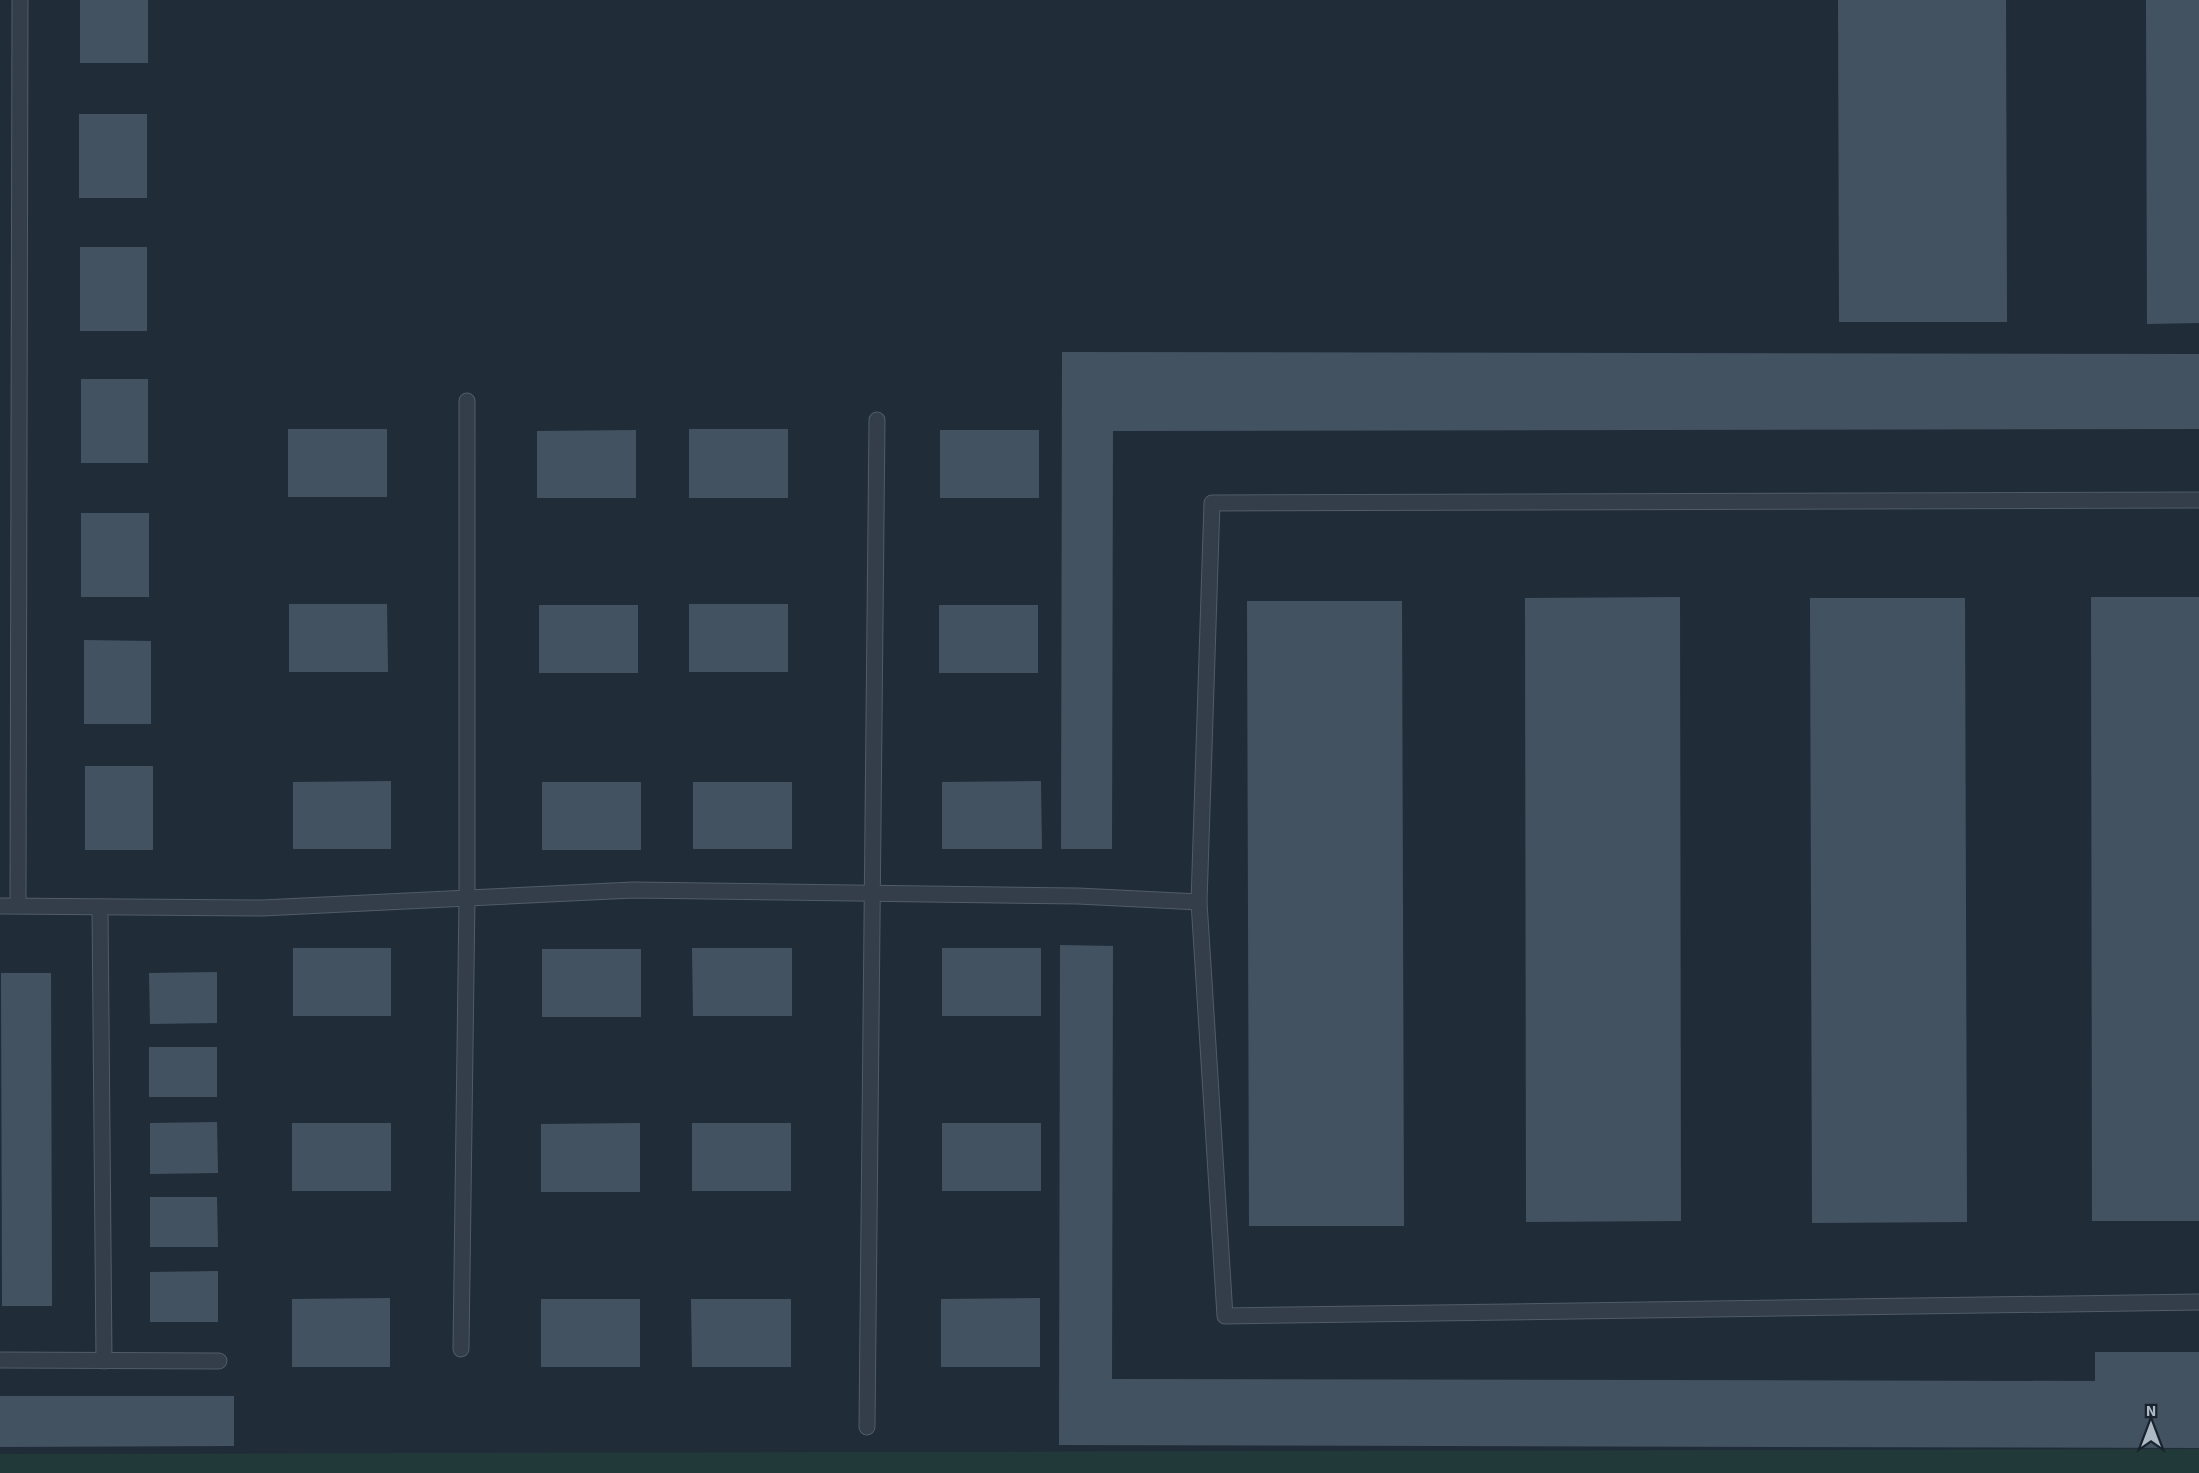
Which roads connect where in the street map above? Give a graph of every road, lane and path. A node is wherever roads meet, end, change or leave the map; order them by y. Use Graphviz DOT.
graph roads {
  1 [pos="20,0"];
  2 [pos="467,401"];
  3 [pos="877,420"];
  4 [pos="2199,500"];
  5 [pos="872,893"];
  6 [pos="467,898"];
  7 [pos="1199,902"];
  8 [pos="0,906"];
  9 [pos="18,906"];
  10 [pos="100,907"];
  11 [pos="2199,1302"];
  12 [pos="461,1349"];
  13 [pos="0,1360"];
  14 [pos="104,1360"];
  15 [pos="219,1360"];
  16 [pos="867,1427"];
  1 -- 9 [label="lane"];
  2 -- 6 [label="lane"];
  3 -- 5 [label="lane"];
  4 -- 7 [label="lane"];
  5 -- 6 [label="lane"];
  5 -- 7 [label="lane"];
  5 -- 16 [label="lane"];
  6 -- 10 [label="lane"];
  6 -- 12 [label="lane"];
  7 -- 11 [label="lane"];
  8 -- 9 [label="lane"];
  9 -- 10 [label="lane"];
  10 -- 14 [label="lane"];
  13 -- 14 [label="lane"];
  14 -- 15 [label="lane"];
}
